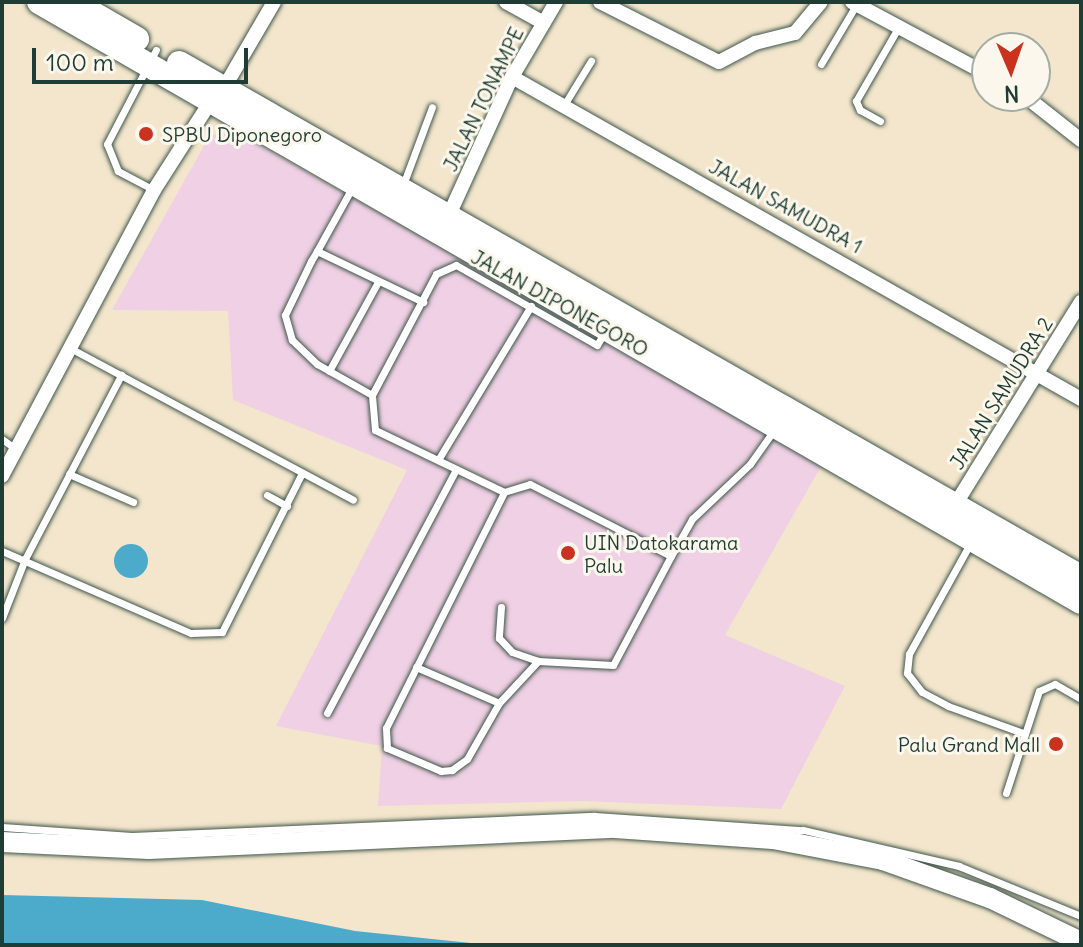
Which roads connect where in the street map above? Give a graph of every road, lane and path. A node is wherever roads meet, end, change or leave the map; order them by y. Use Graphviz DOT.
graph roads {
  1 [pos="39,2"];
  2 [pos="73,2"];
  3 [pos="274,2"];
  4 [pos="506,2"];
  5 [pos="556,2"];
  6 [pos="600,2"];
  7 [pos="821,2"];
  8 [pos="854,4"];
  9 [pos="544,23"];
  10 [pos="898,28"];
  11 [pos="151,57"];
  12 [pos="591,61"];
  13 [pos="821,64"];
  14 [pos="971,66"];
  15 [pos="512,77"];
  16 [pos="218,95"];
  17 [pos="564,105"];
  18 [pos="432,107"];
  19 [pos="1045,112"];
  20 [pos="880,121"];
  21 [pos="1081,140"];
  22 [pos="367,185"];
  23 [pos="403,187"];
  24 [pos="154,190"];
  25 [pos="449,215"];
  26 [pos="317,251"];
  27 [pos="378,282"];
  28 [pos="423,302"];
  29 [pos="1081,302"];
  30 [pos="531,306"];
  31 [pos="606,329"];
  32 [pos="70,348"];
  33 [pos="329,371"];
  34 [pos="1040,372"];
  35 [pos="121,375"];
  36 [pos="372,395"];
  37 [pos="1081,399"];
  38 [pos="777,423"];
  39 [pos="2,439"];
  40 [pos="16,449"];
  41 [pos="438,460"];
  42 [pos="456,469"];
  43 [pos="302,473"];
  44 [pos="69,474"];
  45 [pos="2,476"];
  46 [pos="504,492"];
  47 [pos="267,495"];
  48 [pos="353,500"];
  49 [pos="133,502"];
  50 [pos="955,505"];
  51 [pos="287,506"];
  52 [pos="972,540"];
  53 [pos="2,551"];
  54 [pos="671,556"];
  55 [pos="25,559"];
  56 [pos="1081,577"];
  57 [pos="1081,602"];
  58 [pos="501,607"];
  59 [pos="2,618"];
  60 [pos="538,661"];
  61 [pos="416,667"];
  62 [pos="1081,699"];
  63 [pos="499,703"];
  64 [pos="327,713"];
  65 [pos="1023,733"];
  66 [pos="1006,793"];
  67 [pos="2,827"];
  68 [pos="2,842"];
  69 [pos="1081,916"];
  70 [pos="1081,942"];
  1 -- 11 [label="highway, JALAN DIPONEGORO"];
  2 -- 11 [label="highway, JALAN DIPONEGORO"];
  3 -- 16 [label="street"];
  4 -- 9 [label="street"];
  5 -- 9 [label="street, JALAN TONAMPE"];
  6 -- 7 [label="street"];
  8 -- 10 [label="street"];
  8 -- 13 [label="lane"];
  9 -- 15 [label="street, JALAN TONAMPE"];
  10 -- 14 [label="street"];
  10 -- 20 [label="lane"];
  11 -- 16 [label="highway, JALAN DIPONEGORO"];
  11 -- 24 [label="lane"];
  12 -- 17 [label="lane"];
  15 -- 17 [label="street, JALAN SAMUDRA 1"];
  15 -- 25 [label="street, JALAN TONAMPE"];
  16 -- 22 [label="highway, JALAN DIPONEGORO"];
  16 -- 24 [label="street"];
  17 -- 34 [label="street, JALAN SAMUDRA 1"];
  18 -- 23 [label="lane"];
  19 -- 21 [label="street"];
  22 -- 23 [label="highway, JALAN DIPONEGORO"];
  22 -- 26 [label="lane"];
  22 -- 31 [label="highway, JALAN DIPONEGORO"];
  23 -- 25 [label="highway, JALAN DIPONEGORO"];
  24 -- 32 [label="street"];
  25 -- 50 [label="highway, JALAN DIPONEGORO"];
  26 -- 27 [label="lane"];
  26 -- 33 [label="lane"];
  27 -- 28 [label="lane"];
  27 -- 33 [label="lane"];
  28 -- 30 [label="lane"];
  28 -- 36 [label="lane"];
  29 -- 34 [label="street, JALAN SAMUDRA 2"];
  30 -- 31 [label="lane"];
  30 -- 41 [label="lane"];
  31 -- 38 [label="highway, JALAN DIPONEGORO"];
  32 -- 35 [label="lane"];
  32 -- 40 [label="street"];
  33 -- 36 [label="lane"];
  34 -- 37 [label="street, JALAN SAMUDRA 1"];
  34 -- 50 [label="street, JALAN SAMUDRA 2"];
  35 -- 43 [label="lane"];
  35 -- 44 [label="lane"];
  36 -- 41 [label="lane"];
  38 -- 52 [label="highway, JALAN DIPONEGORO"];
  38 -- 54 [label="lane"];
  39 -- 40 [label="lane"];
  40 -- 45 [label="street"];
  41 -- 42 [label="lane"];
  42 -- 46 [label="lane"];
  42 -- 64 [label="lane"];
  43 -- 48 [label="lane"];
  43 -- 51 [label="lane"];
  44 -- 49 [label="lane"];
  44 -- 55 [label="lane"];
  46 -- 54 [label="lane"];
  46 -- 61 [label="lane"];
  47 -- 51 [label="lane"];
  50 -- 56 [label="highway, JALAN DIPONEGORO"];
  51 -- 55 [label="lane"];
  52 -- 57 [label="highway, JALAN DIPONEGORO"];
  52 -- 65 [label="lane"];
  53 -- 55 [label="lane"];
  54 -- 60 [label="lane"];
  55 -- 59 [label="lane"];
  58 -- 60 [label="lane"];
  60 -- 63 [label="lane"];
  61 -- 63 [label="lane"];
  61 -- 63 [label="lane"];
  62 -- 65 [label="lane"];
  65 -- 66 [label="lane"];
  67 -- 69 [label="lane"];
  68 -- 70 [label="main road"];
}
